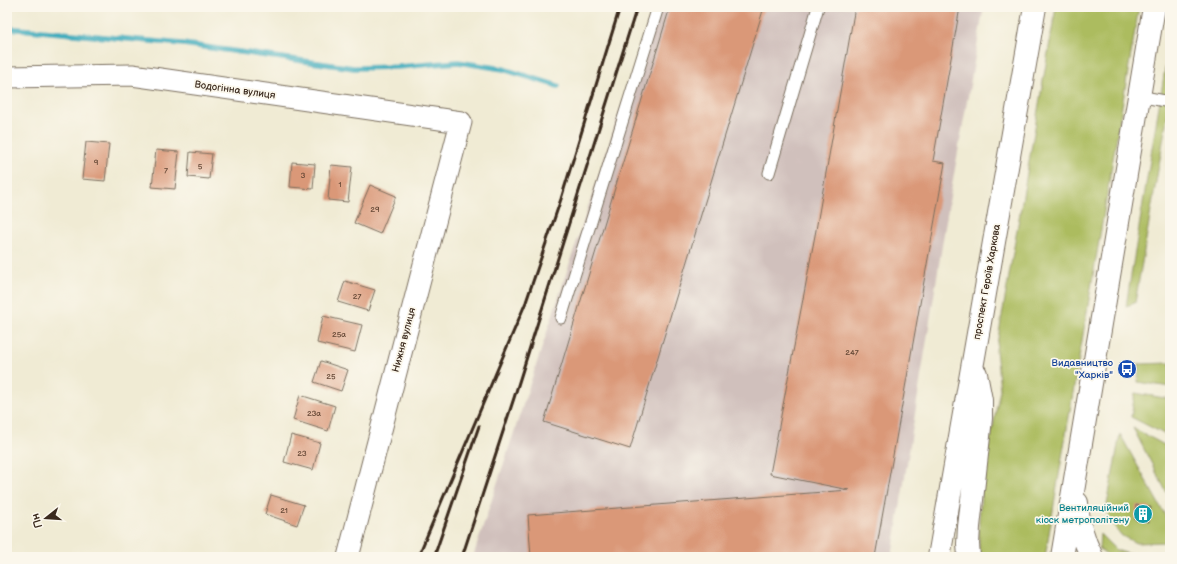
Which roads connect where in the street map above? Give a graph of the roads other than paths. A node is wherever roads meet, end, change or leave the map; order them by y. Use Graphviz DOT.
graph roads {
  1 [pos="658,7"];
  2 [pos="818,7"];
  3 [pos="1035,7"];
  4 [pos="1154,7"];
  5 [pos="7,77"];
  6 [pos="1139,96"];
  7 [pos="1170,102"];
  8 [pos="461,122"];
  9 [pos="769,173"];
  10 [pos="561,318"];
  11 [pos="974,359"];
  12 [pos="1076,468"];
  13 [pos="348,557"];
  14 [pos="939,557"];
  15 [pos="952,557"];
  16 [pos="969,557"];
  17 [pos="1062,557"];
  18 [pos="1092,557"];
  1 -- 10 [label="lane"];
  2 -- 9 [label="lane"];
  3 -- 11 [label="main road, проспект Героїв Харкова"];
  4 -- 6 [label="main road"];
  5 -- 8 [label="street, Водогінна вулиця"];
  6 -- 7 [label="lane"];
  6 -- 12 [label="main road"];
  8 -- 13 [label="street, Нижня вулиця"];
  11 -- 14 [label="main road, проспект Героїв Харкова"];
  11 -- 15 [label="main road"];
  11 -- 16 [label="main road"];
  12 -- 17 [label="main road"];
  12 -- 18 [label="main road"];
}
